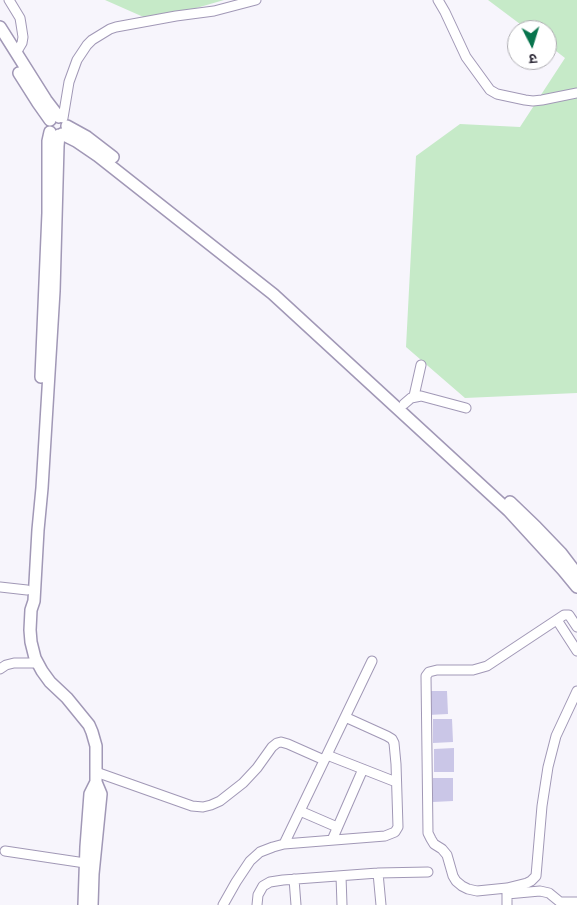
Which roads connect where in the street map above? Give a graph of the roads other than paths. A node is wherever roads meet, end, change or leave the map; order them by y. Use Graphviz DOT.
graph roads {
  1 [pos="9,0"];
  2 [pos="256,0"];
  3 [pos="438,0"];
  4 [pos="0,27"];
  5 [pos="0,42"];
  6 [pos="16,53"];
  7 [pos="577,92"];
  8 [pos="59,126"];
  9 [pos="421,365"];
  10 [pos="414,396"];
  11 [pos="404,404"];
  12 [pos="466,408"];
  13 [pos="577,574"];
  14 [pos="0,587"];
  15 [pos="577,587"];
  16 [pos="27,590"];
  17 [pos="31,610"];
  18 [pos="573,612"];
  19 [pos="557,620"];
  20 [pos="577,627"];
  21 [pos="576,646"];
  22 [pos="372,661"];
  23 [pos="38,663"];
  24 [pos="0,668"];
  25 [pos="577,691"];
  26 [pos="345,717"];
  27 [pos="325,758"];
  28 [pos="363,769"];
  29 [pos="96,777"];
  30 [pos="396,782"];
  31 [pos="300,811"];
  32 [pos="338,827"];
  33 [pos="332,840"];
  34 [pos="284,844"];
  35 [pos="5,851"];
  36 [pos="85,863"];
  37 [pos="428,872"];
  38 [pos="378,873"];
  39 [pos="341,876"];
  40 [pos="294,879"];
  41 [pos="507,891"];
  42 [pos="577,902"];
  43 [pos="560,903"];
  44 [pos="84,905"];
  45 [pos="92,905"];
  46 [pos="223,905"];
  47 [pos="257,905"];
  48 [pos="296,905"];
  49 [pos="342,905"];
  50 [pos="381,905"];
  51 [pos="507,905"];
  1 -- 6 [label="street"];
  2 -- 8 [label="street"];
  3 -- 7 [label="street"];
  4 -- 6 [label="main road"];
  5 -- 8 [label="main road"];
  6 -- 8 [label="main road"];
  8 -- 11 [label="main road"];
  8 -- 15 [label="main road"];
  8 -- 16 [label="main road"];
  8 -- 17 [label="main road"];
  9 -- 10 [label="street"];
  10 -- 11 [label="street"];
  10 -- 12 [label="street"];
  11 -- 13 [label="main road"];
  14 -- 16 [label="street"];
  16 -- 17 [label="main road"];
  17 -- 23 [label="main road"];
  18 -- 19 [label="street"];
  18 -- 20 [label="street"];
  19 -- 21 [label="street"];
  19 -- 41 [label="street"];
  22 -- 26 [label="street"];
  23 -- 24 [label="street"];
  23 -- 29 [label="main road"];
  25 -- 41 [label="street"];
  26 -- 27 [label="street"];
  26 -- 30 [label="street"];
  27 -- 28 [label="street"];
  27 -- 29 [label="street"];
  27 -- 31 [label="street"];
  28 -- 30 [label="street"];
  28 -- 32 [label="street"];
  29 -- 36 [label="main road"];
  29 -- 45 [label="main road"];
  30 -- 33 [label="street"];
  31 -- 32 [label="street"];
  31 -- 34 [label="street"];
  32 -- 33 [label="street"];
  33 -- 34 [label="street"];
  34 -- 46 [label="street"];
  35 -- 36 [label="street"];
  36 -- 44 [label="main road"];
  37 -- 38 [label="street"];
  38 -- 39 [label="street"];
  38 -- 50 [label="street"];
  39 -- 40 [label="street"];
  39 -- 49 [label="street"];
  40 -- 47 [label="street"];
  40 -- 48 [label="street"];
  41 -- 43 [label="street"];
  41 -- 51 [label="street"];
  42 -- 43 [label="street"];
}
